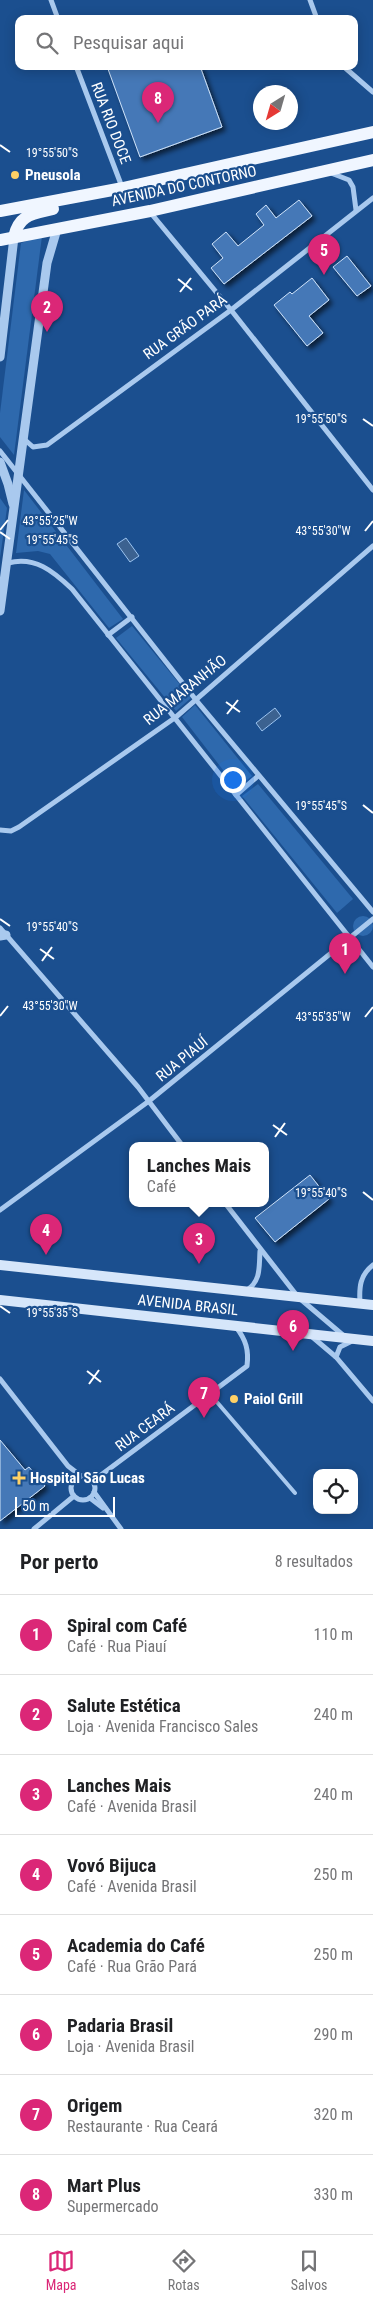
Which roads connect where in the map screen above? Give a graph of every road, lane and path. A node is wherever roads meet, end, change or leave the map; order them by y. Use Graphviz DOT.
graph roads {
  1 [pos="51,0"];
  2 [pos="310,0"];
  3 [pos="57,15"];
  4 [pos="316,15"];
  5 [pos="78,70"];
  6 [pos="347,70"];
  7 [pos="373,92"];
  8 [pos="373,132"];
  9 [pos="373,160"];
  10 [pos="326,171"];
  11 [pos="123,188"];
  12 [pos="108,191"];
  13 [pos="373,198"];
  14 [pos="356,210"];
  15 [pos="0,211"];
  16 [pos="150,211"];
  17 [pos="57,229"];
  18 [pos="14,237"];
  19 [pos="0,240"];
  20 [pos="231,310"];
  21 [pos="0,357"];
  22 [pos="24,438"];
  23 [pos="0,451"];
  24 [pos="0,462"];
  25 [pos="20,475"];
  26 [pos="373,490"];
  27 [pos="14,514"];
  28 [pos="373,546"];
  29 [pos="8,563"];
  30 [pos="0,611"];
  31 [pos="132,618"];
  32 [pos="108,635"];
  33 [pos="196,700"];
  34 [pos="176,717"];
  35 [pos="258,776"];
  36 [pos="236,794"];
  37 [pos="0,830"];
  38 [pos="373,912"];
  39 [pos="373,919"];
  40 [pos="0,928"];
  41 [pos="3,935"];
  42 [pos="351,939"];
  43 [pos="373,967"];
  44 [pos="149,1101"];
  45 [pos="180,1142"];
  46 [pos="228,1207"];
  47 [pos="0,1210"];
  48 [pos="260,1251"];
  49 [pos="0,1265"];
  50 [pos="373,1265"];
  51 [pos="244,1292"];
  52 [pos="298,1297"];
  53 [pos="0,1300"];
  54 [pos="360,1304"];
  55 [pos="373,1305"];
  56 [pos="234,1324"];
  57 [pos="308,1334"];
  58 [pos="347,1338"];
  59 [pos="361,1340"];
  60 [pos="373,1341"];
  61 [pos="336,1357"];
  62 [pos="0,1379"];
  63 [pos="210,1394"];
  64 [pos="373,1401"];
  65 [pos="68,1466"];
  66 [pos="81,1476"];
  67 [pos="74,1481"];
  68 [pos="93,1481"];
  69 [pos="94,1492"];
  70 [pos="295,1492"];
  71 [pos="74,1496"];
  72 [pos="90,1498"];
  73 [pos="106,1510"];
  74 [pos="34,1529"];
  75 [pos="121,1529"];
  1 -- 3 [label="street"];
  2 -- 4 [label="street"];
  5 -- 11 [label="street, RUA RIO DOCE"];
  6 -- 7 [label="street"];
  8 -- 11 [label="main road, AVENIDA DO CONTORNO"];
  9 -- 10 [label="main road, AVENIDA DO CONTORNO"];
  10 -- 14 [label="street"];
  10 -- 16 [label="main road, AVENIDA DO CONTORNO"];
  11 -- 12 [label="main road, AVENIDA DO CONTORNO"];
  12 -- 15 [label="main road, AVENIDA DO CONTORNO"];
  12 -- 18 [label="main road"];
  13 -- 14 [label="street, RUA GRÃO PARÁ"];
  14 -- 20 [label="street, RUA GRÃO PARÁ"];
  16 -- 17 [label="main road, AVENIDA DO CONTORNO"];
  16 -- 20 [label="street"];
  17 -- 18 [label="main road, AVENIDA DO CONTORNO"];
  17 -- 22 [label="street"];
  18 -- 19 [label="main road, AVENIDA DO CONTORNO"];
  18 -- 21 [label="street"];
  20 -- 22 [label="street, RUA GRÃO PARÁ"];
  20 -- 26 [label="street"];
  22 -- 25 [label="street"];
  23 -- 25 [label="street"];
  24 -- 27 [label="street"];
  25 -- 27 [label="street"];
  25 -- 31 [label="street"];
  27 -- 29 [label="street"];
  28 -- 33 [label="street, RUA MARANHÃO"];
  29 -- 30 [label="street"];
  29 -- 32 [label="street"];
  31 -- 32 [label="street"];
  31 -- 33 [label="street"];
  32 -- 34 [label="street"];
  33 -- 34 [label="street, RUA MARANHÃO"];
  33 -- 35 [label="street"];
  34 -- 36 [label="street"];
  34 -- 37 [label="street, RUA MARANHÃO"];
  35 -- 36 [label="street"];
  35 -- 38 [label="street"];
  36 -- 42 [label="street"];
  39 -- 42 [label="street, RUA PIAUÍ"];
  40 -- 41 [label="street"];
  41 -- 44 [label="street"];
  42 -- 43 [label="street"];
  42 -- 44 [label="street, RUA PIAUÍ"];
  44 -- 45 [label="street"];
  44 -- 47 [label="street, RUA PIAUÍ"];
  46 -- 48 [label="street"];
  48 -- 51 [label="street"];
  48 -- 52 [label="street"];
  49 -- 51 [label="main road, AVENIDA BRASIL"];
  50 -- 54 [label="street"];
  51 -- 52 [label="main road, AVENIDA BRASIL"];
  52 -- 54 [label="main road, AVENIDA BRASIL"];
  52 -- 58 [label="street"];
  53 -- 56 [label="main road, AVENIDA BRASIL"];
  54 -- 55 [label="main road, AVENIDA BRASIL"];
  56 -- 57 [label="main road, AVENIDA BRASIL"];
  56 -- 63 [label="street, RUA CEARÁ"];
  57 -- 58 [label="main road, AVENIDA BRASIL"];
  57 -- 61 [label="street"];
  58 -- 59 [label="main road, AVENIDA BRASIL"];
  59 -- 60 [label="main road, AVENIDA BRASIL"];
  59 -- 61 [label="street"];
  61 -- 64 [label="street"];
  62 -- 65 [label="street"];
  63 -- 68 [label="street, RUA CEARÁ"];
  63 -- 70 [label="lane"];
  65 -- 66 [label="street"];
  65 -- 67 [label="street"];
  66 -- 67 [label="street"];
  66 -- 68 [label="street"];
  67 -- 71 [label="street"];
  68 -- 69 [label="street"];
  69 -- 72 [label="street"];
  69 -- 73 [label="street"];
  71 -- 72 [label="street"];
  71 -- 74 [label="street"];
  72 -- 73 [label="street"];
  73 -- 75 [label="street"];
}
